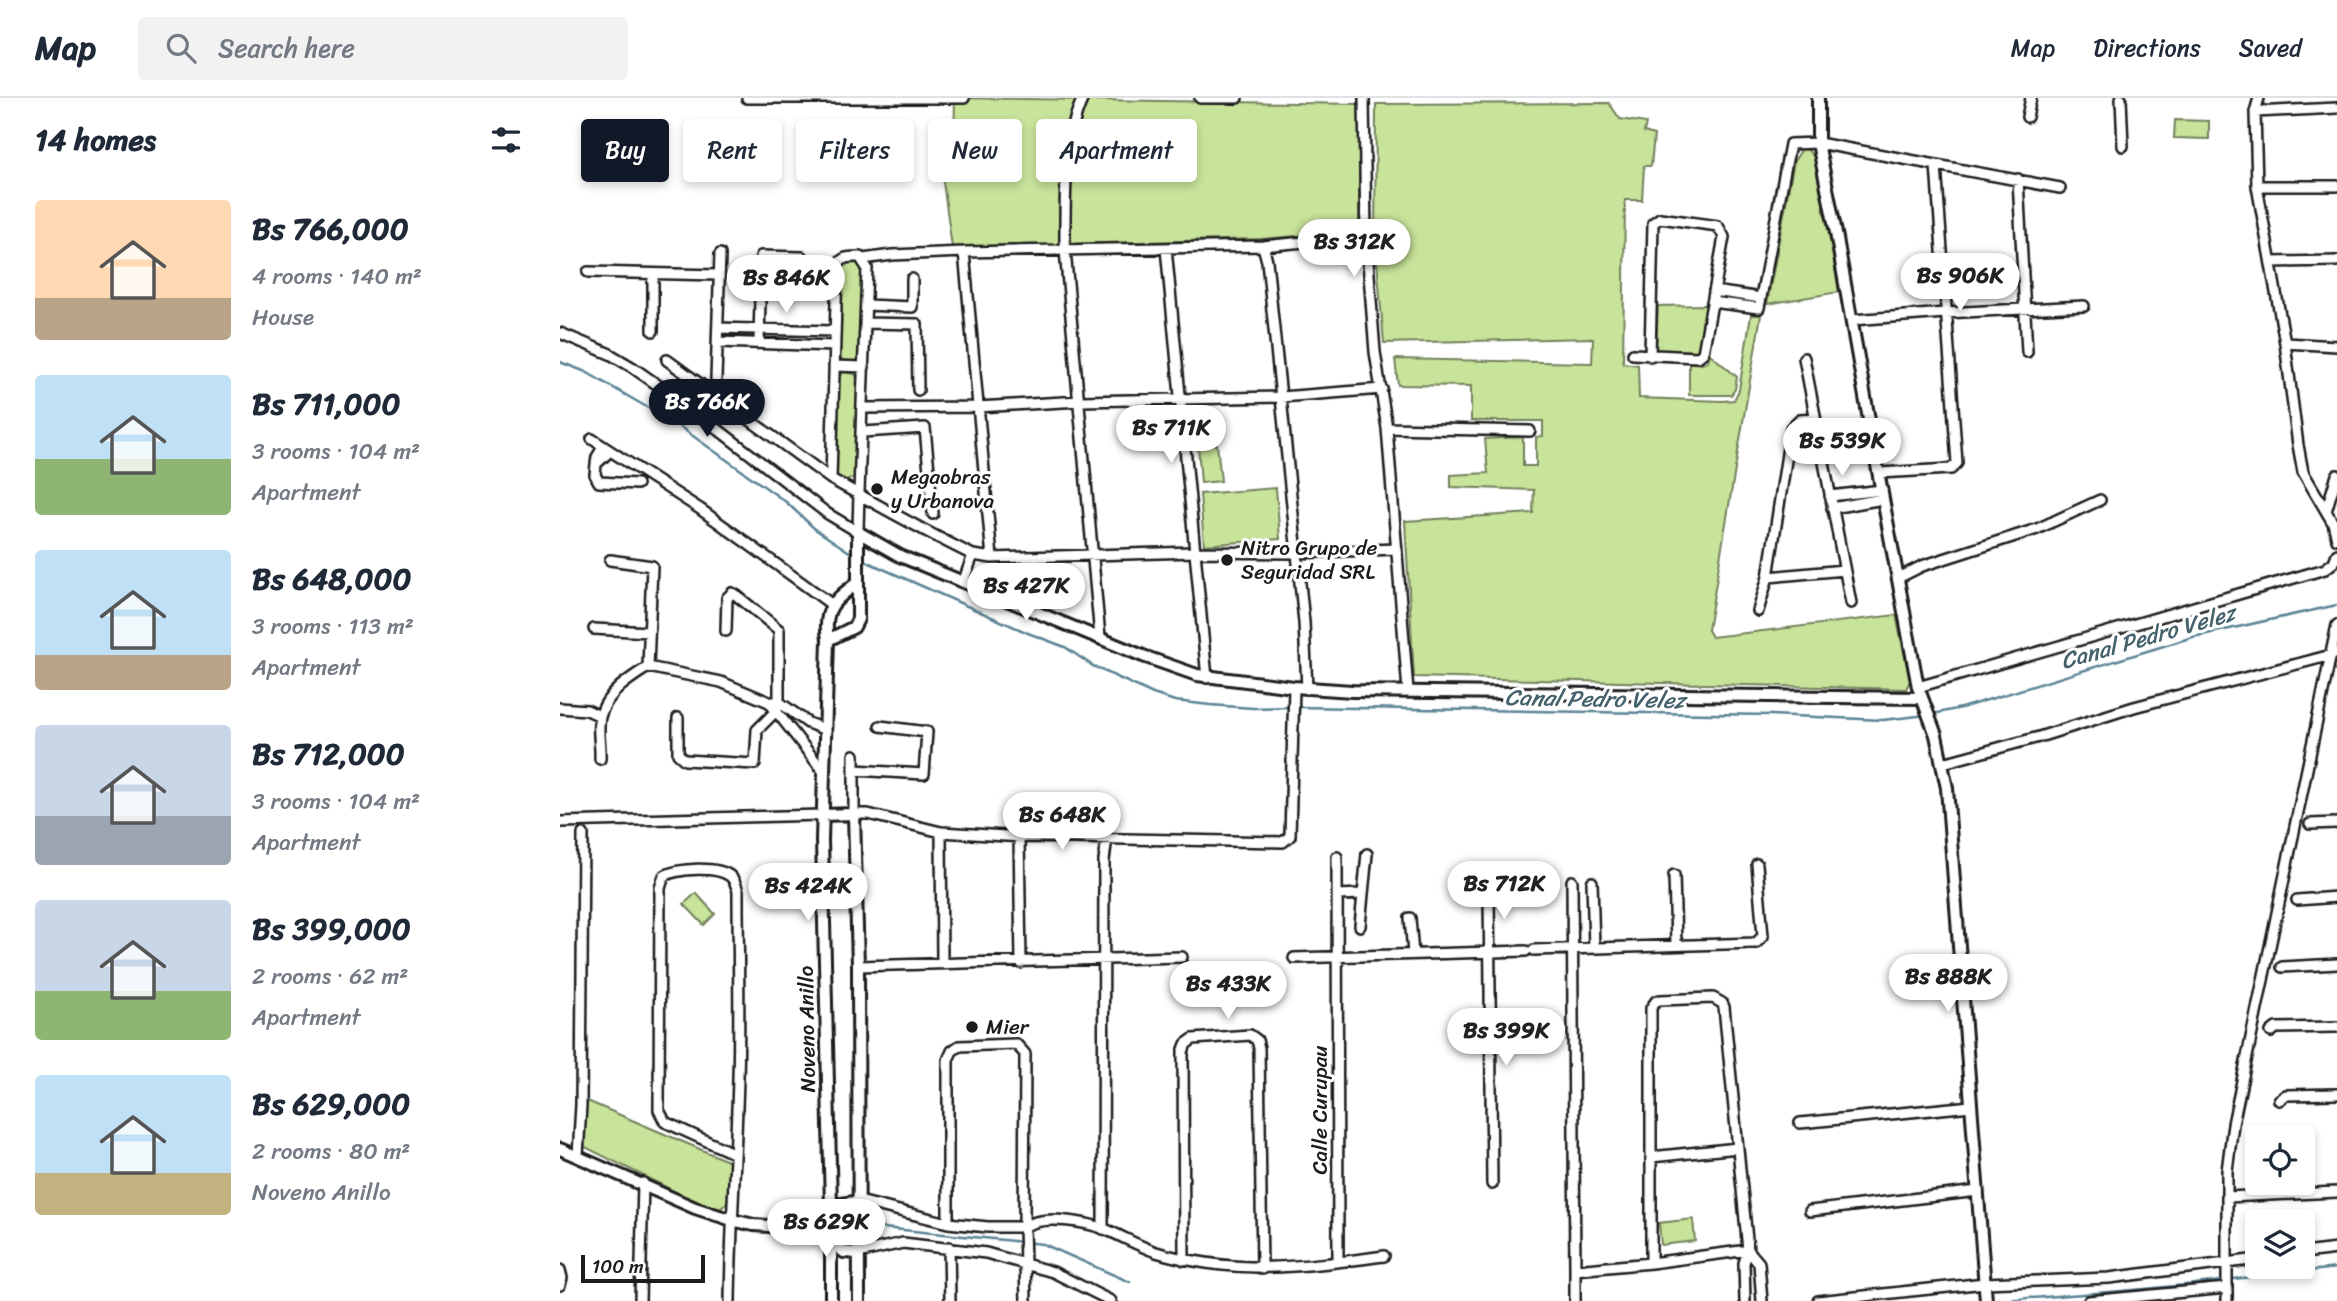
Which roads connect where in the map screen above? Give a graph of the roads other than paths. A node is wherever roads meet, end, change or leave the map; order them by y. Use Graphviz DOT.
graph roads {
  1 [pos="747,98"];
  2 [pos="838,98"];
  3 [pos="964,98"];
  4 [pos="1083,98"];
  5 [pos="1200,98"];
  6 [pos="1237,98"];
  7 [pos="1364,98"];
  8 [pos="1818,98"];
  9 [pos="2031,98"];
  10 [pos="2122,98"];
  11 [pos="2259,98"];
  12 [pos="2337,108"];
  13 [pos="2255,112"];
  14 [pos="2027,117"];
  15 [pos="1818,143"];
  16 [pos="2123,146"];
  17 [pos="1936,165"];
  18 [pos="2018,179"];
  19 [pos="2256,186"];
  20 [pos="2337,186"];
  21 [pos="2060,188"];
  22 [pos="1366,236"];
  23 [pos="1263,246"];
  24 [pos="1166,248"];
  25 [pos="1065,250"];
  26 [pos="964,251"];
  27 [pos="720,254"];
  28 [pos="802,257"];
  29 [pos="863,260"];
  30 [pos="2337,261"];
  31 [pos="2271,262"];
  32 [pos="588,272"];
  33 [pos="653,275"];
  34 [pos="718,275"];
  35 [pos="912,279"];
  36 [pos="1714,291"];
  37 [pos="1761,298"];
  38 [pos="1712,302"];
  39 [pos="866,305"];
  40 [pos="2084,306"];
  41 [pos="2025,309"];
  42 [pos="1945,313"];
  43 [pos="1852,320"];
  44 [pos="865,323"];
  45 [pos="718,328"];
  46 [pos="759,329"];
  47 [pos="653,331"];
  48 [pos="835,331"];
  49 [pos="560,333"];
  50 [pos="718,342"];
  51 [pos="759,342"];
  52 [pos="2285,344"];
  53 [pos="834,345"];
  54 [pos="2337,346"];
  55 [pos="2027,352"];
  56 [pos="1633,354"];
  57 [pos="1650,356"];
  58 [pos="1804,358"];
  59 [pos="667,360"];
  60 [pos="834,366"];
  61 [pos="864,367"];
  62 [pos="716,379"];
  63 [pos="1382,389"];
  64 [pos="918,390"];
  65 [pos="1281,397"];
  66 [pos="1180,400"];
  67 [pos="1080,401"];
  68 [pos="977,407"];
  69 [pos="863,408"];
  70 [pos="1815,418"];
  71 [pos="1387,428"];
  72 [pos="1531,431"];
  73 [pos="863,432"];
  74 [pos="592,439"];
  75 [pos="607,449"];
  76 [pos="1880,473"];
  77 [pos="831,479"];
  78 [pos="2335,479"];
  79 [pos="637,484"];
  80 [pos="2314,490"];
  81 [pos="859,494"];
  82 [pos="1882,495"];
  83 [pos="1830,496"];
  84 [pos="2100,500"];
  85 [pos="1832,508"];
  86 [pos="2326,511"];
  87 [pos="933,514"];
  88 [pos="858,532"];
  89 [pos="2337,538"];
  90 [pos="1395,550"];
  91 [pos="1194,552"];
  92 [pos="1296,553"];
  93 [pos="1093,554"];
  94 [pos="2337,554"];
  95 [pos="973,555"];
  96 [pos="992,558"];
  97 [pos="610,560"];
  98 [pos="2325,569"];
  99 [pos="1843,570"];
  100 [pos="2337,573"];
  101 [pos="1768,577"];
  102 [pos="1898,578"];
  103 [pos="964,580"];
  104 [pos="857,583"];
  105 [pos="1851,603"];
  106 [pos="831,604"];
  107 [pos="1758,611"];
  108 [pos="2337,625"];
  109 [pos="594,629"];
  110 [pos="726,631"];
  111 [pos="649,632"];
  112 [pos="1100,637"];
  113 [pos="828,640"];
  114 [pos="2334,654"];
  115 [pos="648,667"];
  116 [pos="1207,678"];
  117 [pos="1307,688"];
  118 [pos="1408,691"];
  119 [pos="1294,692"];
  120 [pos="1923,698"];
  121 [pos="775,705"];
  122 [pos="560,708"];
  123 [pos="600,716"];
  124 [pos="678,718"];
  125 [pos="880,726"];
  126 [pos="827,730"];
  127 [pos="854,755"];
  128 [pos="600,759"];
  129 [pos="1943,763"];
  130 [pos="854,769"];
  131 [pos="824,772"];
  132 [pos="854,814"];
  133 [pos="822,815"];
  134 [pos="560,822"];
  135 [pos="2337,823"];
  136 [pos="2310,824"];
  137 [pos="941,832"];
  138 [pos="583,834"];
  139 [pos="1019,837"];
  140 [pos="1107,837"];
  141 [pos="1367,854"];
  142 [pos="1337,857"];
  143 [pos="1757,864"];
  144 [pos="1674,875"];
  145 [pos="1572,881"];
  146 [pos="1592,882"];
  147 [pos="1489,892"];
  148 [pos="1363,894"];
  149 [pos="1337,895"];
  150 [pos="2337,897"];
  151 [pos="2297,900"];
  152 [pos="1410,918"];
  153 [pos="1360,926"];
  154 [pos="1676,944"];
  155 [pos="1594,947"];
  156 [pos="1572,949"];
  157 [pos="1490,951"];
  158 [pos="1413,954"];
  159 [pos="1182,957"];
  160 [pos="1336,957"];
  161 [pos="1105,958"];
  162 [pos="1294,958"];
  163 [pos="1021,963"];
  164 [pos="942,964"];
  165 [pos="2337,964"];
  166 [pos="858,966"];
  167 [pos="2282,967"];
  168 [pos="2337,1027"];
  169 [pos="1490,1029"];
  170 [pos="1454,1030"];
  171 [pos="2271,1032"];
  172 [pos="2337,1094"];
  173 [pos="2279,1100"];
  174 [pos="1971,1106"];
  175 [pos="1800,1124"];
  176 [pos="1738,1148"];
  177 [pos="560,1149"];
  178 [pos="734,1154"];
  179 [pos="578,1155"];
  180 [pos="1651,1157"];
  181 [pos="643,1183"];
  182 [pos="1492,1184"];
  183 [pos="1978,1191"];
  184 [pos="2337,1192"];
  185 [pos="2227,1197"];
  186 [pos="859,1201"];
  187 [pos="831,1206"];
  188 [pos="1810,1211"];
  189 [pos="732,1220"];
  190 [pos="948,1223"];
  191 [pos="830,1226"];
  192 [pos="1103,1229"];
  193 [pos="1025,1231"];
  194 [pos="831,1242"];
  195 [pos="949,1247"];
  196 [pos="2337,1249"];
  197 [pos="1748,1250"];
  198 [pos="2315,1252"];
  199 [pos="858,1253"];
  200 [pos="1384,1256"];
  201 [pos="1184,1260"];
  202 [pos="2245,1261"];
  203 [pos="1338,1262"];
  204 [pos="1024,1263"];
  205 [pos="2226,1263"];
  206 [pos="1651,1264"];
  207 [pos="1262,1269"];
  208 [pos="560,1270"];
  209 [pos="1575,1270"];
  210 [pos="560,1285"];
  211 [pos="2227,1288"];
  212 [pos="1986,1293"];
  213 [pos="1106,1300"];
  214 [pos="640,1301"];
  215 [pos="730,1301"];
  216 [pos="831,1301"];
  217 [pos="859,1301"];
  218 [pos="950,1301"];
  219 [pos="1026,1301"];
  220 [pos="1575,1301"];
  221 [pos="1745,1301"];
  222 [pos="1762,1301"];
  223 [pos="1818,1301"];
  224 [pos="2089,1301"];
  225 [pos="2227,1301"];
  1 -- 2 [label="street"];
  2 -- 3 [label="street"];
  4 -- 25 [label="street"];
  5 -- 6 [label="street"];
  7 -- 22 [label="street"];
  8 -- 15 [label="street"];
  9 -- 14 [label="street"];
  10 -- 16 [label="street"];
  11 -- 13 [label="street"];
  12 -- 13 [label="street"];
  13 -- 19 [label="street"];
  15 -- 17 [label="street"];
  15 -- 37 [label="street"];
  15 -- 43 [label="street"];
  17 -- 18 [label="street"];
  17 -- 42 [label="street"];
  18 -- 21 [label="street"];
  18 -- 41 [label="street"];
  19 -- 20 [label="street"];
  19 -- 31 [label="street"];
  22 -- 23 [label="street"];
  22 -- 63 [label="street"];
  23 -- 24 [label="street"];
  23 -- 65 [label="street"];
  24 -- 25 [label="street"];
  24 -- 66 [label="street"];
  25 -- 26 [label="street"];
  25 -- 67 [label="street"];
  26 -- 29 [label="street"];
  26 -- 68 [label="street"];
  27 -- 34 [label="street"];
  28 -- 46 [label="street"];
  29 -- 39 [label="street"];
  29 -- 48 [label="street"];
  30 -- 31 [label="street"];
  31 -- 52 [label="street"];
  32 -- 33 [label="street"];
  33 -- 34 [label="street"];
  33 -- 47 [label="street"];
  34 -- 45 [label="street"];
  35 -- 39 [label="street"];
  36 -- 37 [label="street"];
  36 -- 38 [label="street"];
  36 -- 57 [label="street"];
  37 -- 38 [label="street"];
  38 -- 57 [label="street"];
  39 -- 44 [label="street"];
  40 -- 41 [label="street"];
  41 -- 42 [label="street"];
  41 -- 55 [label="street"];
  42 -- 43 [label="street"];
  42 -- 76 [label="street"];
  43 -- 76 [label="street"];
  44 -- 61 [label="street"];
  44 -- 64 [label="street"];
  45 -- 46 [label="street"];
  45 -- 50 [label="street"];
  46 -- 48 [label="street"];
  46 -- 51 [label="street"];
  48 -- 53 [label="street"];
  49 -- 88 [label="street"];
  50 -- 51 [label="street"];
  50 -- 62 [label="street"];
  51 -- 53 [label="street"];
  52 -- 54 [label="street"];
  52 -- 80 [label="street"];
  53 -- 60 [label="street"];
  56 -- 57 [label="street"];
  58 -- 70 [label="street"];
  59 -- 77 [label="street"];
  60 -- 61 [label="street"];
  60 -- 77 [label="street"];
  61 -- 69 [label="street"];
  63 -- 65 [label="street"];
  63 -- 71 [label="street"];
  65 -- 66 [label="street"];
  65 -- 92 [label="street"];
  66 -- 67 [label="street"];
  66 -- 91 [label="street"];
  67 -- 68 [label="street"];
  67 -- 93 [label="street"];
  68 -- 69 [label="street"];
  68 -- 96 [label="street"];
  69 -- 73 [label="street"];
  70 -- 83 [label="street"];
  70 -- 101 [label="street"];
  71 -- 72 [label="street"];
  71 -- 90 [label="street"];
  73 -- 81 [label="street"];
  73 -- 87 [label="street"];
  74 -- 75 [label="street"];
  75 -- 79 [label="street"];
  75 -- 106 [label="street"];
  76 -- 82 [label="street"];
  77 -- 81 [label="street"];
  78 -- 80 [label="street"];
  78 -- 86 [label="street"];
  80 -- 86 [label="street"];
  81 -- 88 [label="street"];
  81 -- 95 [label="street"];
  82 -- 83 [label="street"];
  82 -- 85 [label="street"];
  82 -- 102 [label="street"];
  83 -- 85 [label="street"];
  84 -- 102 [label="street"];
  85 -- 99 [label="street"];
  86 -- 89 [label="street"];
  88 -- 103 [label="street"];
  88 -- 104 [label="street"];
  90 -- 92 [label="street"];
  90 -- 118 [label="street"];
  91 -- 92 [label="street"];
  91 -- 93 [label="street"];
  91 -- 116 [label="street"];
  92 -- 117 [label="street"];
  93 -- 96 [label="street"];
  93 -- 112 [label="street"];
  94 -- 98 [label="street"];
  95 -- 96 [label="street"];
  95 -- 103 [label="street"];
  97 -- 111 [label="street"];
  98 -- 100 [label="street"];
  98 -- 120 [label="street"];
  99 -- 101 [label="street"];
  99 -- 105 [label="street"];
  101 -- 107 [label="street"];
  102 -- 120 [label="street"];
  103 -- 112 [label="street"];
  104 -- 106 [label="street"];
  104 -- 113 [label="street"];
  106 -- 113 [label="street, Noveno Anillo"];
  108 -- 114 [label="street"];
  109 -- 111 [label="street"];
  110 -- 121 [label="street"];
  111 -- 115 [label="street"];
  112 -- 116 [label="street"];
  113 -- 126 [label="street, Noveno Anillo"];
  114 -- 129 [label="street"];
  114 -- 185 [label="street"];
  115 -- 121 [label="street"];
  115 -- 123 [label="street"];
  116 -- 119 [label="street"];
  117 -- 118 [label="street"];
  117 -- 119 [label="street"];
  118 -- 120 [label="street"];
  119 -- 140 [label="street"];
  120 -- 129 [label="street"];
  121 -- 124 [label="street"];
  121 -- 126 [label="street"];
  121 -- 131 [label="street"];
  122 -- 123 [label="street"];
  123 -- 128 [label="street"];
  125 -- 130 [label="street"];
  126 -- 131 [label="street, Noveno Anillo"];
  127 -- 130 [label="street"];
  129 -- 174 [label="street"];
  130 -- 132 [label="street"];
  131 -- 133 [label="street, Noveno Anillo"];
  132 -- 133 [label="street"];
  132 -- 137 [label="street"];
  132 -- 166 [label="street"];
  133 -- 134 [label="street"];
  133 -- 187 [label="street, Noveno Anillo"];
  135 -- 136 [label="street"];
  137 -- 139 [label="street"];
  137 -- 164 [label="street"];
  138 -- 179 [label="street"];
  139 -- 140 [label="street"];
  139 -- 163 [label="street"];
  140 -- 161 [label="street"];
  141 -- 148 [label="street"];
  142 -- 149 [label="street, Calle Curupau"];
  143 -- 154 [label="street"];
  144 -- 154 [label="street"];
  145 -- 156 [label="street"];
  146 -- 155 [label="street"];
  147 -- 157 [label="street"];
  148 -- 149 [label="street"];
  148 -- 153 [label="street"];
  149 -- 160 [label="street, Calle Curupau"];
  150 -- 151 [label="street"];
  152 -- 158 [label="street"];
  154 -- 155 [label="street"];
  155 -- 156 [label="street"];
  156 -- 157 [label="street"];
  156 -- 209 [label="street"];
  157 -- 158 [label="street"];
  157 -- 169 [label="street"];
  158 -- 160 [label="street"];
  159 -- 161 [label="street"];
  160 -- 162 [label="street"];
  160 -- 203 [label="street, Calle Curupau"];
  161 -- 163 [label="street"];
  161 -- 192 [label="street"];
  163 -- 164 [label="street"];
  164 -- 166 [label="street"];
  165 -- 167 [label="street"];
  166 -- 186 [label="street"];
  168 -- 171 [label="street"];
  169 -- 170 [label="street"];
  169 -- 182 [label="street"];
  172 -- 173 [label="street"];
  174 -- 175 [label="street"];
  174 -- 183 [label="street"];
  176 -- 180 [label="street"];
  176 -- 180 [label="street"];
  176 -- 197 [label="street"];
  177 -- 179 [label="street"];
  178 -- 178 [label="street"];
  178 -- 189 [label="street"];
  179 -- 181 [label="street"];
  180 -- 206 [label="street"];
  181 -- 189 [label="street"];
  181 -- 214 [label="street"];
  183 -- 188 [label="street"];
  183 -- 212 [label="street"];
  184 -- 185 [label="street"];
  185 -- 205 [label="street"];
  186 -- 187 [label="street"];
  186 -- 190 [label="street"];
  186 -- 199 [label="street"];
  187 -- 191 [label="street, Noveno Anillo"];
  189 -- 191 [label="street"];
  189 -- 215 [label="street"];
  190 -- 193 [label="street"];
  190 -- 193 [label="street"];
  191 -- 194 [label="street, Noveno Anillo"];
  192 -- 193 [label="street"];
  192 -- 201 [label="street"];
  193 -- 204 [label="street"];
  194 -- 199 [label="street"];
  194 -- 216 [label="street"];
  195 -- 199 [label="street"];
  195 -- 204 [label="street"];
  195 -- 218 [label="street"];
  196 -- 198 [label="street"];
  197 -- 206 [label="street"];
  197 -- 221 [label="street"];
  197 -- 222 [label="street"];
  199 -- 217 [label="street"];
  200 -- 203 [label="street"];
  201 -- 207 [label="street"];
  201 -- 207 [label="street"];
  202 -- 205 [label="street"];
  203 -- 207 [label="street"];
  204 -- 213 [label="street"];
  204 -- 219 [label="street"];
  205 -- 211 [label="street"];
  205 -- 212 [label="street"];
  206 -- 209 [label="street"];
  208 -- 210 [label="street"];
  209 -- 220 [label="street"];
  211 -- 224 [label="street"];
  211 -- 225 [label="street"];
  212 -- 223 [label="street"];
}
